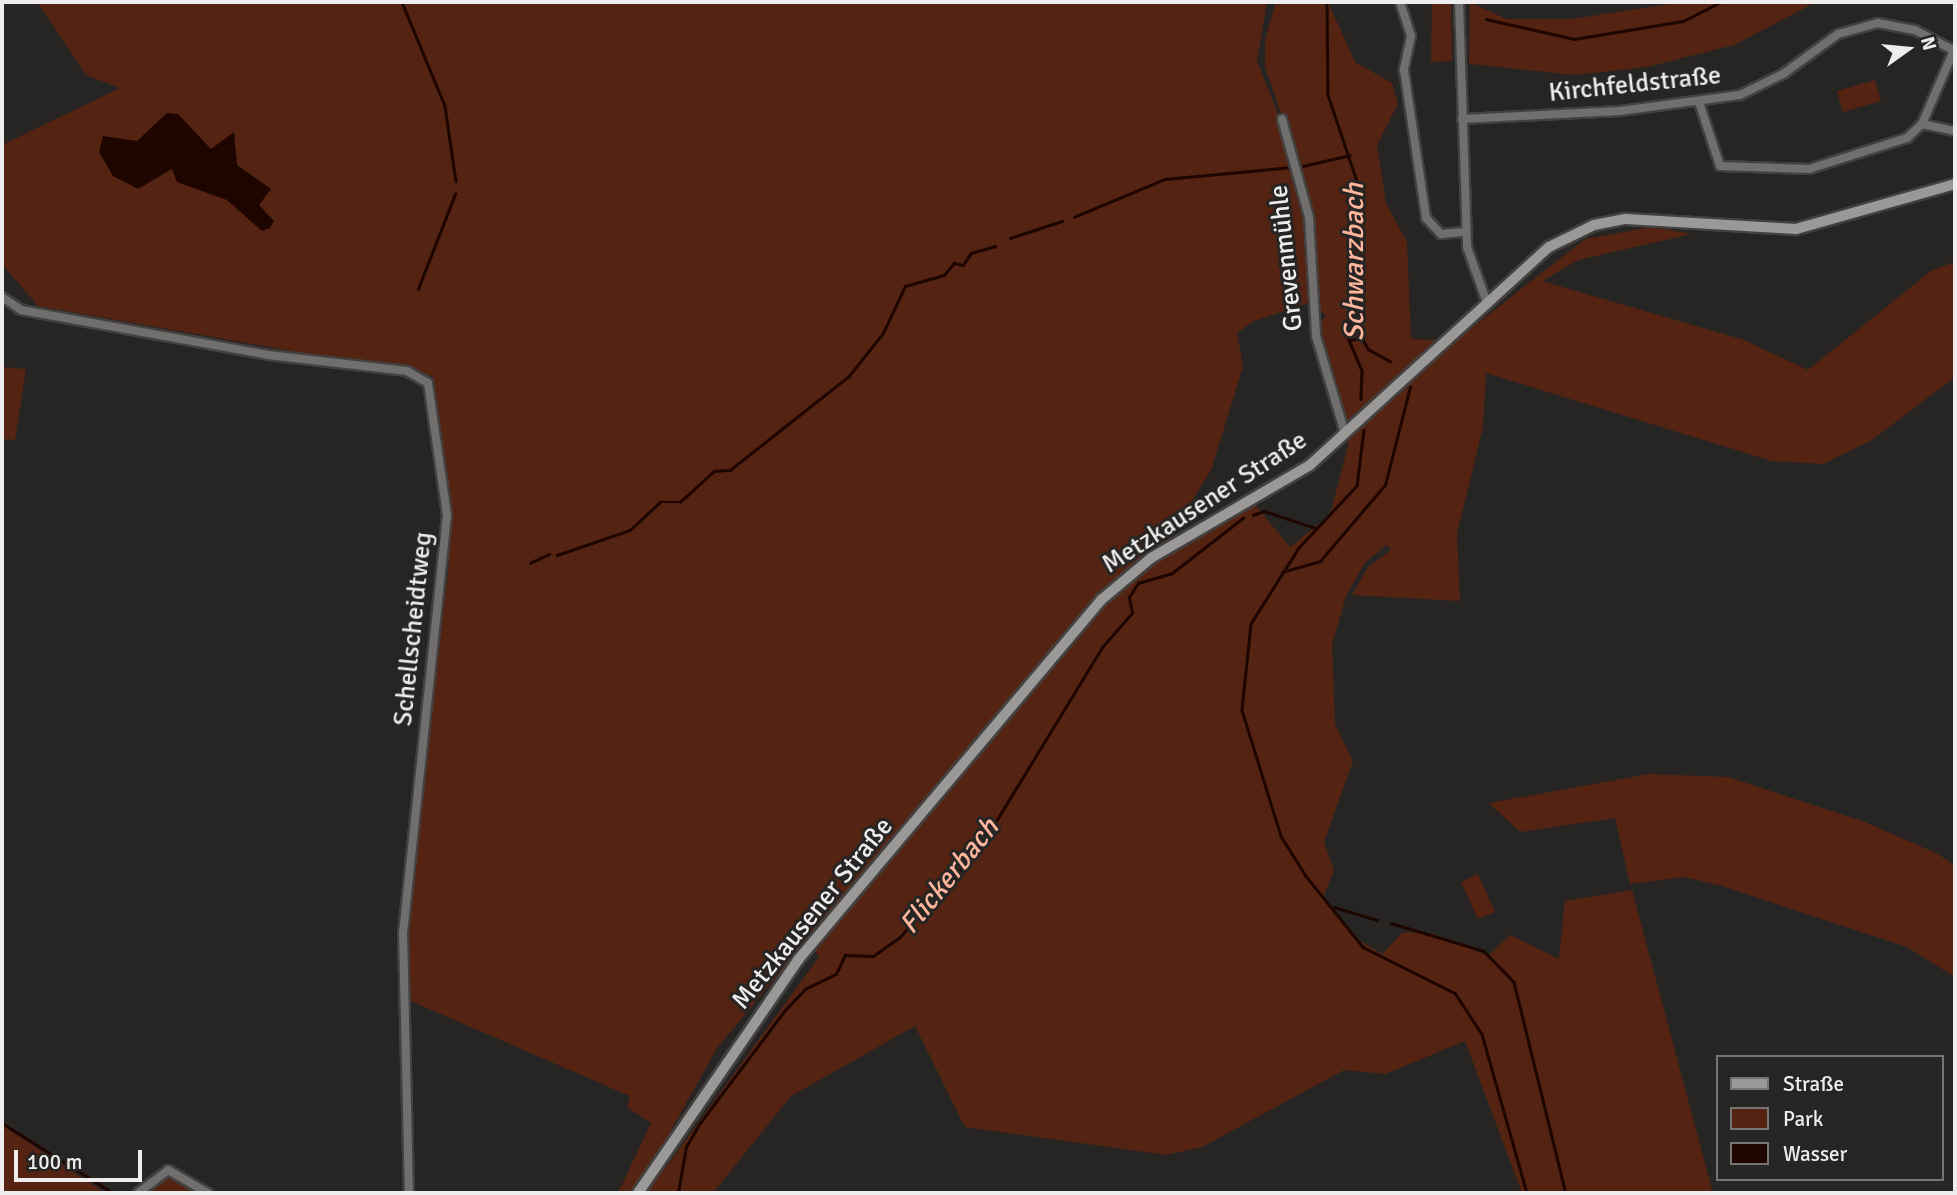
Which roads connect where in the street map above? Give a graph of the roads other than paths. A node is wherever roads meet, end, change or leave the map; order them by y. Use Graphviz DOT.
graph roads {
  1 [pos="1400,2"];
  2 [pos="1460,2"];
  3 [pos="1955,50"];
  4 [pos="1699,102"];
  5 [pos="1282,119"];
  6 [pos="1462,119"];
  7 [pos="1922,124"];
  8 [pos="1955,131"];
  9 [pos="1955,184"];
  10 [pos="1466,232"];
  11 [pos="2,298"];
  12 [pos="1486,300"];
  13 [pos="1345,433"];
  14 [pos="138,1193"];
  15 [pos="208,1193"];
  16 [pos="409,1193"];
  17 [pos="638,1193"];
  1 -- 10 [label="street"];
  2 -- 6 [label="street"];
  3 -- 4 [label="street, Kirchfeldstraße"];
  3 -- 7 [label="street"];
  4 -- 6 [label="street, Kirchfeldstraße"];
  4 -- 7 [label="street"];
  5 -- 13 [label="street, Grevenmühle"];
  6 -- 10 [label="street"];
  7 -- 8 [label="street"];
  9 -- 12 [label="main road, Metzkausener Straße"];
  10 -- 12 [label="street"];
  11 -- 16 [label="street, Schellscheidtweg"];
  12 -- 13 [label="main road, Metzkausener Straße"];
  13 -- 17 [label="main road, Metzkausener Straße"];
  14 -- 15 [label="street"];
}
